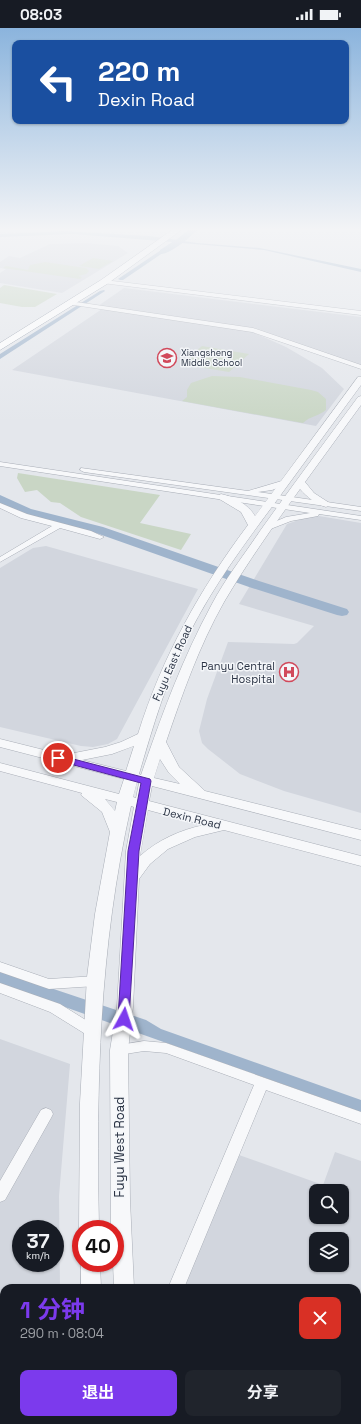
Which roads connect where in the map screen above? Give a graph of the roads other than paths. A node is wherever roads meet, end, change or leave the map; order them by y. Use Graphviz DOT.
graph roads {
  1 [pos="72,293"];
  2 [pos="88,293"];
  3 [pos="196,293"];
  4 [pos="73,304"];
  5 [pos="361,313"];
  6 [pos="0,339"];
  7 [pos="0,347"];
  8 [pos="361,367"];
  9 [pos="361,379"];
  10 [pos="361,399"];
  11 [pos="0,458"];
  12 [pos="0,464"];
  13 [pos="285,482"];
  14 [pos="300,482"];
  15 [pos="236,491"];
  16 [pos="220,497"];
  17 [pos="271,500"];
  18 [pos="286,503"];
  19 [pos="0,505"];
  20 [pos="327,509"];
  21 [pos="361,510"];
  22 [pos="361,518"];
  23 [pos="59,525"];
  24 [pos="251,528"];
  25 [pos="266,531"];
  26 [pos="100,537"];
  27 [pos="0,560"];
  28 [pos="143,736"];
  29 [pos="159,742"];
  30 [pos="0,743"];
  31 [pos="58,758"];
  32 [pos="0,768"];
  33 [pos="130,776"];
  34 [pos="146,781"];
  35 [pos="71,786"];
  36 [pos="206,796"];
  37 [pos="124,800"];
  38 [pos="141,805"];
  39 [pos="225,826"];
  40 [pos="117,832"];
  41 [pos="361,835"];
  42 [pos="361,861"];
  43 [pos="132,878"];
  44 [pos="0,967"];
  45 [pos="0,988"];
  46 [pos="95,988"];
  47 [pos="125,1007"];
  48 [pos="92,1027"];
  49 [pos="119,1050"];
  50 [pos="262,1082"];
  51 [pos="46,1114"];
  52 [pos="361,1118"];
  53 [pos="0,1195"];
  54 [pos="89,1220"];
  55 [pos="90,1272"];
  56 [pos="91,1284"];
  57 [pos="124,1284"];
  58 [pos="178,1284"];
  1 -- 6 [label="highway"];
  2 -- 4 [label="highway"];
  3 -- 5 [label="street"];
  4 -- 7 [label="highway"];
  4 -- 8 [label="street"];
  9 -- 13 [label="street, Fuyu East Road"];
  10 -- 14 [label="street, Fuyu East Road"];
  11 -- 15 [label="street"];
  12 -- 16 [label="street"];
  13 -- 15 [label="street"];
  13 -- 17 [label="street, Fuyu East Road"];
  14 -- 18 [label="street, Fuyu East Road"];
  14 -- 20 [label="street"];
  15 -- 17 [label="street"];
  16 -- 17 [label="street"];
  16 -- 24 [label="street"];
  17 -- 18 [label="street"];
  17 -- 24 [label="street, Fuyu East Road"];
  18 -- 20 [label="street"];
  18 -- 25 [label="street, Fuyu East Road"];
  19 -- 23 [label="street"];
  20 -- 21 [label="street"];
  20 -- 22 [label="street"];
  20 -- 25 [label="street"];
  23 -- 26 [label="street"];
  23 -- 27 [label="street"];
  24 -- 25 [label="street"];
  24 -- 28 [label="street, Fuyu East Road"];
  25 -- 29 [label="street, Fuyu East Road"];
  28 -- 31 [label="street"];
  28 -- 33 [label="street, Fuyu East Road"];
  29 -- 34 [label="street, Fuyu East Road"];
  29 -- 36 [label="street"];
  30 -- 31 [label="street"];
  31 -- 33 [label="street"];
  32 -- 35 [label="street, Dexin Road"];
  33 -- 34 [label="street"];
  33 -- 37 [label="street, Fuyu East Road"];
  34 -- 36 [label="street"];
  34 -- 38 [label="street, Fuyu East Road"];
  35 -- 37 [label="street, Dexin Road"];
  35 -- 40 [label="street"];
  36 -- 41 [label="street"];
  37 -- 38 [label="street, Dexin Road"];
  37 -- 40 [label="street, Fuyu East Road"];
  38 -- 39 [label="street, Dexin Road"];
  38 -- 43 [label="street, Fuyu East Road"];
  39 -- 42 [label="street, Dexin Road"];
  39 -- 43 [label="street"];
  40 -- 46 [label="street, Fuyu East Road"];
  43 -- 47 [label="street, Fuyu East Road"];
  44 -- 46 [label="street"];
  45 -- 48 [label="street"];
  46 -- 48 [label="street"];
  47 -- 49 [label="street, Fuyu West Road"];
  48 -- 54 [label="street"];
  49 -- 50 [label="street"];
  49 -- 57 [label="street, Fuyu West Road"];
  50 -- 52 [label="street"];
  50 -- 58 [label="street"];
  51 -- 53 [label="street"];
  55 -- 56 [label="street"];
}
